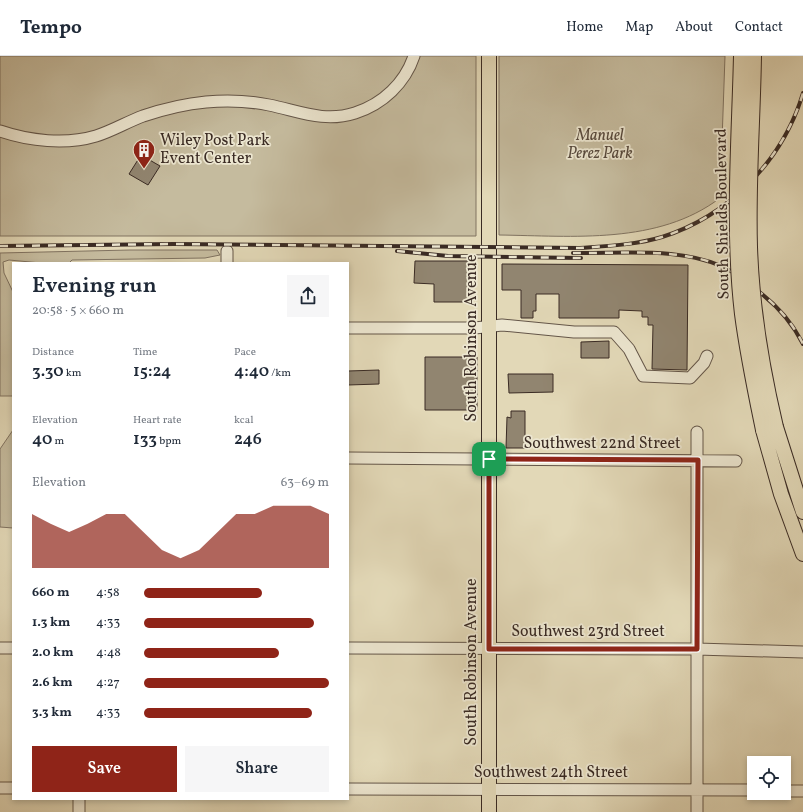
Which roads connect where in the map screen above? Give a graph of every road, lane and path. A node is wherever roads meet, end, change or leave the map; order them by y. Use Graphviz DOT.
graph roads {
  1 [pos="414,56"];
  2 [pos="489,56"];
  3 [pos="741,56"];
  4 [pos="754,56"];
  5 [pos="0,131"];
  6 [pos="227,251"];
  7 [pos="227,262"];
  8 [pos="490,326"];
  9 [pos="349,328"];
  10 [pos="707,356"];
  11 [pos="769,428"];
  12 [pos="697,432"];
  13 [pos="349,458"];
  14 [pos="489,459"];
  15 [pos="698,460"];
  16 [pos="736,461"];
  17 [pos="803,512"];
  18 [pos="803,554"];
  19 [pos="0,648"];
  20 [pos="12,648"];
  21 [pos="349,648"];
  22 [pos="489,649"];
  23 [pos="697,649"];
  24 [pos="803,652"];
  25 [pos="0,788"];
  26 [pos="12,788"];
  27 [pos="349,789"];
  28 [pos="489,789"];
  29 [pos="697,789"];
  30 [pos="747,790"];
  31 [pos="791,791"];
  32 [pos="803,791"];
  33 [pos="79,800"];
  34 [pos="79,812"];
  35 [pos="489,812"];
  36 [pos="697,812"];
  1 -- 5 [label="street"];
  2 -- 8 [label="main road, South Robinson Avenue"];
  3 -- 11 [label="main road, South Shields Boulevard, bridge"];
  4 -- 11 [label="main road, South Shields Boulevard, bridge"];
  6 -- 7 [label="street"];
  8 -- 9 [label="street"];
  8 -- 10 [label="street"];
  8 -- 14 [label="main road, South Robinson Avenue"];
  11 -- 17 [label="main road, South Shields Boulevard"];
  11 -- 18 [label="main road, South Shields Boulevard"];
  12 -- 15 [label="street"];
  13 -- 14 [label="street, Southwest 22nd Street"];
  14 -- 15 [label="street, Southwest 22nd Street"];
  14 -- 22 [label="main road, South Robinson Avenue"];
  15 -- 16 [label="street, Southwest 22nd Street"];
  15 -- 23 [label="street"];
  19 -- 20 [label="street"];
  21 -- 22 [label="street, Southwest 23rd Street"];
  22 -- 23 [label="street, Southwest 23rd Street"];
  22 -- 28 [label="main road, South Robinson Avenue"];
  23 -- 24 [label="street, Southwest 23rd Street"];
  23 -- 29 [label="street"];
  25 -- 26 [label="street"];
  27 -- 28 [label="street, Southwest 24th Street"];
  28 -- 29 [label="street, Southwest 24th Street"];
  28 -- 35 [label="main road, South Robinson Avenue"];
  29 -- 30 [label="street, Southwest 24th Street"];
  29 -- 36 [label="street"];
  31 -- 32 [label="street"];
  33 -- 34 [label="street"];
}
